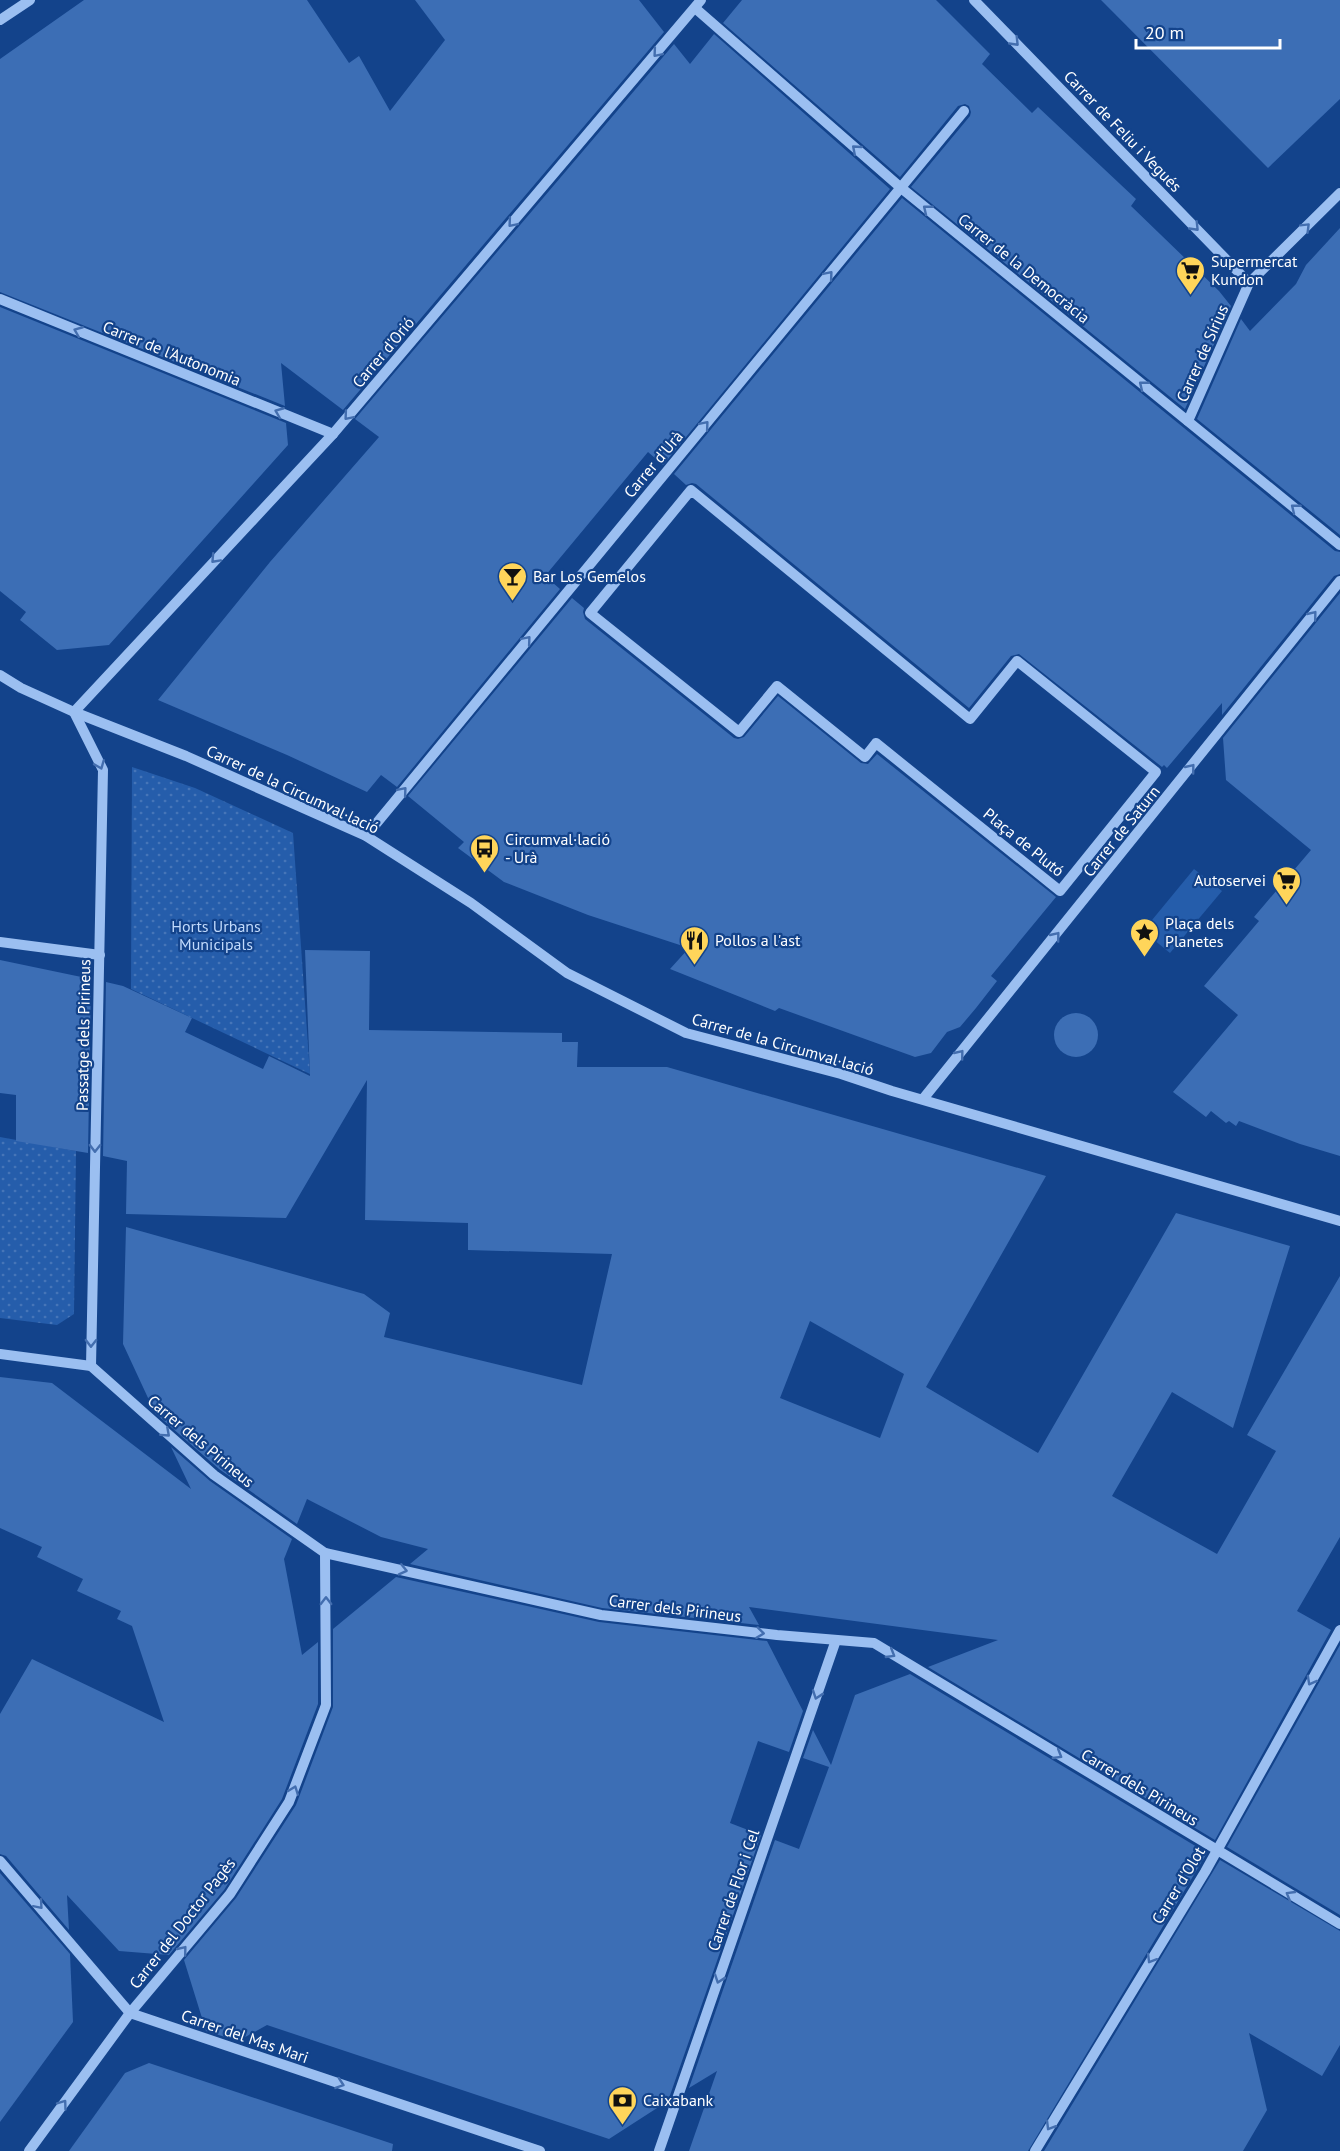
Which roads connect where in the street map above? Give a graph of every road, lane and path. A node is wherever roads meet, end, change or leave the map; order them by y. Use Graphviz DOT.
graph roads {
  1 [pos="30,0"];
  2 [pos="974,0"];
  3 [pos="698,4"];
  4 [pos="0,20"];
  5 [pos="964,111"];
  6 [pos="900,187"];
  7 [pos="1340,193"];
  8 [pos="1249,283"];
  9 [pos="0,299"];
  10 [pos="1188,421"];
  11 [pos="333,434"];
  12 [pos="691,490"];
  13 [pos="1340,545"];
  14 [pos="1340,581"];
  15 [pos="0,675"];
  16 [pos="74,712"];
  17 [pos="366,836"];
  18 [pos="0,942"];
  19 [pos="100,955"];
  20 [pos="923,1100"];
  21 [pos="1340,1221"];
  22 [pos="0,1354"];
  23 [pos="91,1366"];
  24 [pos="325,1553"];
  25 [pos="1340,1630"];
  26 [pos="836,1640"];
  27 [pos="1217,1849"];
  28 [pos="0,1861"];
  29 [pos="1340,1924"];
  30 [pos="130,2013"];
  31 [pos="29,2151"];
  32 [pos="540,2151"];
  33 [pos="659,2151"];
  34 [pos="1035,2151"];
  1 -- 4 [label="street"];
  2 -- 8 [label="street, Carrer de Feliu i Vegués, one-way"];
  6 -- 3 [label="street, Carrer de la Democràcia, one-way"];
  3 -- 11 [label="street, Carrer d'Orió, one-way"];
  5 -- 6 [label="street, Carrer d'Urà"];
  10 -- 6 [label="street, Carrer de la Democràcia, one-way"];
  17 -- 6 [label="street, Carrer d'Urà, one-way"];
  8 -- 7 [label="street, Carrer de Sírius, one-way"];
  8 -- 10 [label="street, Carrer de Sírius"];
  11 -- 9 [label="street, Carrer de l'Autonomia, one-way"];
  13 -- 10 [label="street, Carrer de la Democràcia, one-way"];
  11 -- 16 [label="street, Carrer d'Orió, one-way"];
  12 -- 12 [label="street, Plaça de Plutó"];
  20 -- 14 [label="street, Carrer de Saturn, one-way"];
  15 -- 16 [label="street, Carrer de la Circumval·lació"];
  16 -- 17 [label="street, Carrer de la Circumval·lació"];
  16 -- 19 [label="street, Passatge dels Pirineus, one-way"];
  17 -- 20 [label="street, Carrer de la Circumval·lació"];
  18 -- 19 [label="street"];
  19 -- 23 [label="street, Passatge dels Pirineus, one-way"];
  20 -- 21 [label="street, Carrer de la Circumval·lació"];
  22 -- 23 [label="street"];
  23 -- 24 [label="street, Carrer dels Pirineus, one-way"];
  24 -- 26 [label="street, Carrer dels Pirineus, one-way"];
  30 -- 24 [label="street, Carrer del Doctor Pagès, one-way"];
  25 -- 27 [label="street, Carrer d'Olot, one-way"];
  26 -- 27 [label="street, Carrer dels Pirineus, one-way"];
  26 -- 33 [label="street, Carrer de Flor i Cel, one-way"];
  29 -- 27 [label="street, Carrer dels Pirineus, one-way"];
  27 -- 34 [label="street, Carrer d'Olot, one-way"];
  28 -- 30 [label="street, one-way"];
  31 -- 30 [label="street, Carrer del Doctor Pagès, one-way"];
  30 -- 32 [label="street, Carrer del Mas Mari, one-way"];
}
